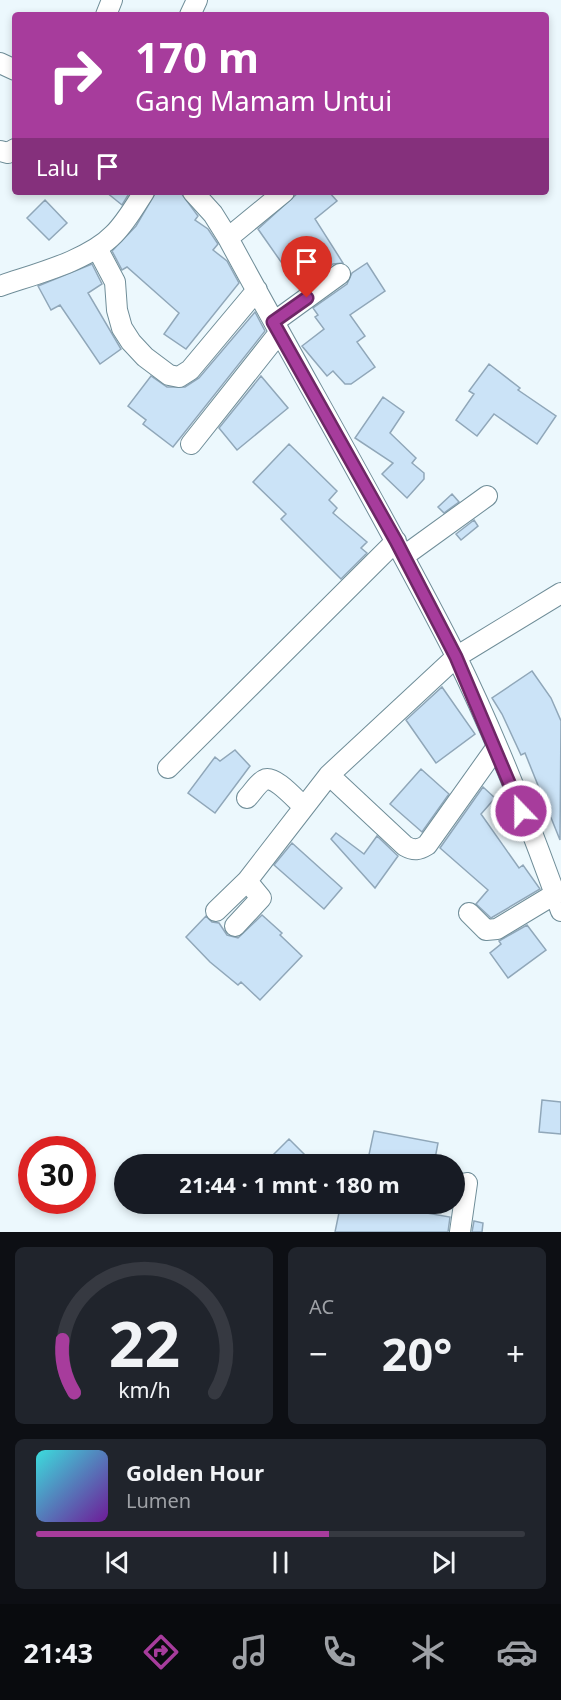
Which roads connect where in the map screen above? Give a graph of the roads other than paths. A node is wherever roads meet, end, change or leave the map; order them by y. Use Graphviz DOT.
graph roads {
  1 [pos="142,195"];
  2 [pos="196,195"];
  3 [pos="280,195"];
  4 [pos="228,238"];
  5 [pos="97,248"];
  6 [pos="340,274"];
  7 [pos="0,286"];
  8 [pos="257,290"];
  9 [pos="276,327"];
  10 [pos="191,444"];
  11 [pos="487,496"];
  12 [pos="400,548"];
  13 [pos="561,593"];
  14 [pos="456,657"];
  15 [pos="496,748"];
  16 [pos="168,768"];
  17 [pos="329,775"];
  18 [pos="247,798"];
  19 [pos="304,807"];
  20 [pos="247,881"];
  21 [pos="558,902"];
  22 [pos="216,910"];
  23 [pos="469,913"];
  24 [pos="235,926"];
  25 [pos="467,1183"];
  26 [pos="460,1232"];
  1 -- 5 [label="street"];
  2 -- 4 [label="street"];
  3 -- 4 [label="street"];
  4 -- 8 [label="street"];
  5 -- 7 [label="street"];
  5 -- 8 [label="street"];
  6 -- 9 [label="street"];
  8 -- 9 [label="street"];
  9 -- 10 [label="street"];
  9 -- 12 [label="street"];
  11 -- 12 [label="street"];
  12 -- 14 [label="street"];
  12 -- 16 [label="street"];
  13 -- 14 [label="street"];
  14 -- 15 [label="street"];
  14 -- 17 [label="street"];
  15 -- 17 [label="street"];
  15 -- 21 [label="street"];
  17 -- 19 [label="street"];
  18 -- 19 [label="street"];
  19 -- 20 [label="street"];
  20 -- 22 [label="street"];
  20 -- 24 [label="street"];
  21 -- 23 [label="street"];
  25 -- 26 [label="street"];
}
